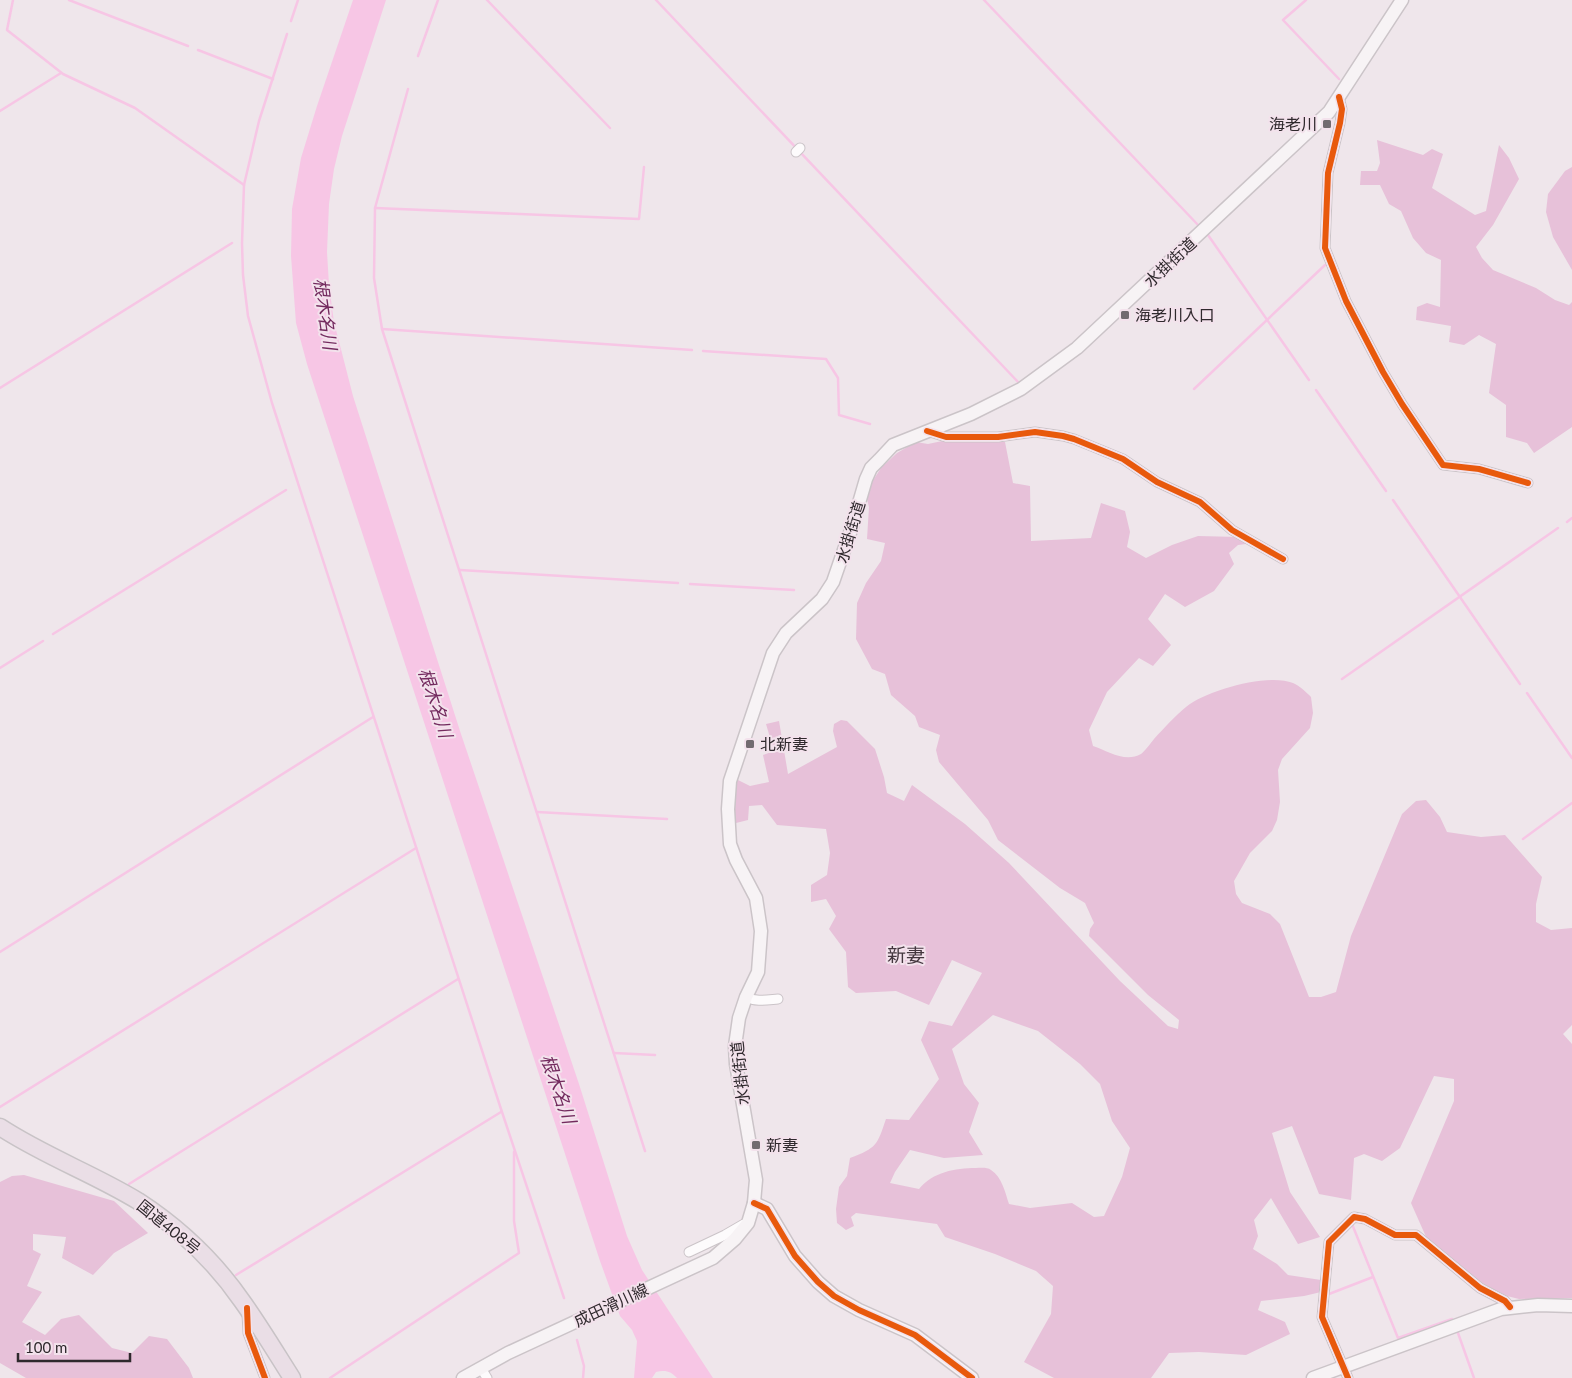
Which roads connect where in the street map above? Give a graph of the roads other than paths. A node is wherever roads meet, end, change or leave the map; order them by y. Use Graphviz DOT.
graph roads {
  1 [pos="1402,0"];
  2 [pos="1339,97"];
  3 [pos="927,431"];
  4 [pos="1528,483"];
  5 [pos="1283,559"];
  6 [pos="746,997"];
  7 [pos="778,999"];
  8 [pos="1,1128"];
  9 [pos="754,1203"];
  10 [pos="748,1223"];
  11 [pos="689,1252"];
  12 [pos="713,1258"];
  13 [pos="1572,1306"];
  14 [pos="1510,1307"];
  15 [pos="247,1308"];
  16 [pos="484,1373"];
  17 [pos="1346,1373"];
  18 [pos="265,1378"];
  19 [pos="292,1378"];
  20 [pos="463,1378"];
  21 [pos="972,1378"];
  22 [pos="1313,1378"];
  1 -- 2 [label="main road, 水掛街道"];
  2 -- 3 [label="main road, 水掛街道"];
  2 -- 4 [label="street"];
  3 -- 5 [label="street"];
  3 -- 6 [label="main road, 水掛街道"];
  6 -- 7 [label="street"];
  6 -- 9 [label="main road, 水掛街道"];
  8 -- 15 [label="highway, 国道408号"];
  9 -- 10 [label="main road, 水掛街道"];
  9 -- 21 [label="main road"];
  10 -- 11 [label="street"];
  10 -- 12 [label="main road, 水掛街道"];
  12 -- 16 [label="main road, 成田滑川線"];
  13 -- 14 [label="main road"];
  14 -- 17 [label="main road"];
  14 -- 17 [label="street"];
  15 -- 18 [label="street"];
  15 -- 19 [label="highway, 国道408号"];
  16 -- 20 [label="main road"];
  17 -- 22 [label="main road"];
}
